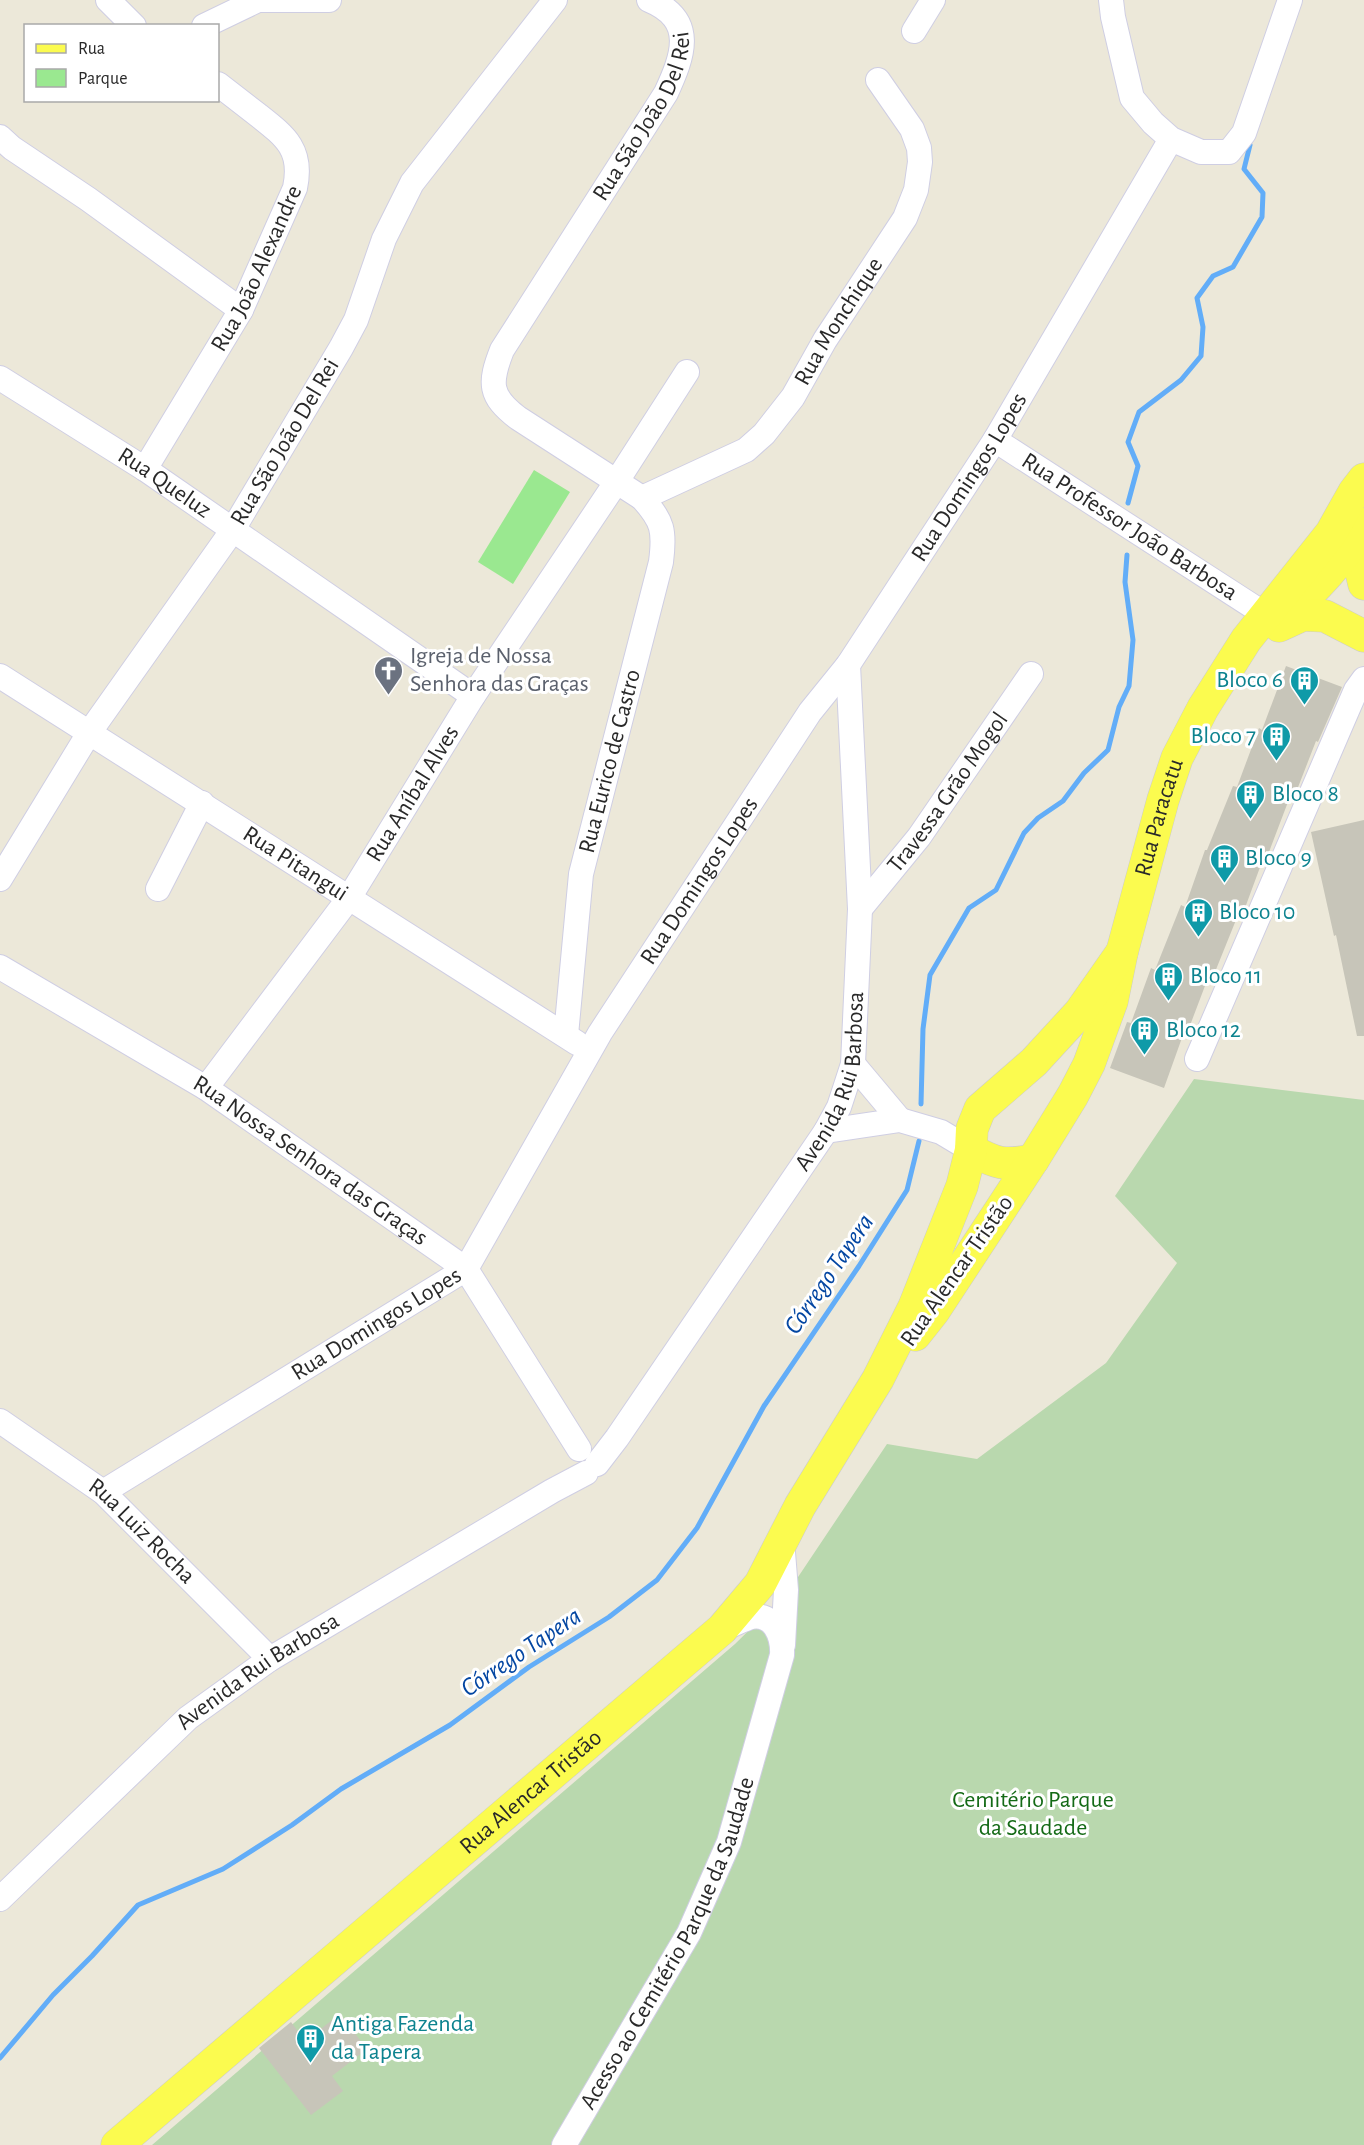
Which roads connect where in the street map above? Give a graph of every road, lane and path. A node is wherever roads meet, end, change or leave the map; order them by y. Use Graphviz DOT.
graph roads {
  1 [pos="108,0"];
  2 [pos="258,0"];
  3 [pos="329,0"];
  4 [pos="555,0"];
  5 [pos="649,0"];
  6 [pos="933,0"];
  7 [pos="1111,0"];
  8 [pos="1290,0"];
  9 [pos="132,24"];
  10 [pos="208,24"];
  11 [pos="914,31"];
  12 [pos="878,80"];
  13 [pos="219,85"];
  14 [pos="1171,139"];
  15 [pos="4,149"];
  16 [pos="241,310"];
  17 [pos="687,372"];
  18 [pos="0,378"];
  19 [pos="995,440"];
  20 [pos="145,469"];
  21 [pos="1364,481"];
  22 [pos="617,482"];
  23 [pos="642,498"];
  24 [pos="232,531"];
  25 [pos="1359,532"];
  26 [pos="1364,584"];
  27 [pos="1268,623"];
  28 [pos="1364,636"];
  29 [pos="848,665"];
  30 [pos="1031,674"];
  31 [pos="0,676"];
  32 [pos="1364,679"];
  33 [pos="472,696"];
  34 [pos="810,712"];
  35 [pos="1353,715"];
  36 [pos="851,717"];
  37 [pos="89,733"];
  38 [pos="202,803"];
  39 [pos="0,879"];
  40 [pos="158,889"];
  41 [pos="349,898"];
  42 [pos="860,909"];
  43 [pos="1122,952"];
  44 [pos="0,967"];
  45 [pos="566,1035"];
  46 [pos="589,1052"];
  47 [pos="1197,1059"];
  48 [pos="1034,1062"];
  49 [pos="853,1064"];
  50 [pos="206,1088"];
  51 [pos="1073,1095"];
  52 [pos="980,1109"];
  53 [pos="900,1120"];
  54 [pos="826,1131"];
  55 [pos="941,1132"];
  56 [pos="971,1150"];
  57 [pos="1033,1160"];
  58 [pos="466,1269"];
  59 [pos="878,1379"];
  60 [pos="0,1421"];
  61 [pos="585,1459"];
  62 [pos="103,1492"];
  63 [pos="782,1540"];
  64 [pos="722,1629"];
  65 [pos="783,1645"];
  66 [pos="270,1659"];
  67 [pos="0,1899"];
  68 [pos="117,2145"];
  69 [pos="564,2145"];
  1 -- 9 [label="street"];
  2 -- 3 [label="street"];
  2 -- 10 [label="street"];
  4 -- 24 [label="street, Rua São João Del Rei"];
  5 -- 22 [label="street, Rua São João Del Rei"];
  6 -- 11 [label="street"];
  7 -- 14 [label="street"];
  8 -- 14 [label="street"];
  12 -- 23 [label="street, Rua Monchique"];
  13 -- 16 [label="street, Rua João Alexandre"];
  14 -- 19 [label="street, Rua Domingos Lopes"];
  15 -- 16 [label="street"];
  16 -- 20 [label="street, Rua João Alexandre"];
  17 -- 22 [label="street, Rua Aníbal Alves"];
  18 -- 20 [label="street, Rua Queluz"];
  19 -- 27 [label="street, Rua Professor João Barbosa"];
  19 -- 29 [label="street, Rua Domingos Lopes"];
  20 -- 24 [label="street, Rua Queluz"];
  21 -- 25 [label="main road"];
  21 -- 27 [label="main road, Rua Paracatu"];
  22 -- 23 [label="street, Rua São João Del Rei"];
  22 -- 33 [label="street, Rua Aníbal Alves"];
  23 -- 45 [label="street, Rua Eurico de Castro"];
  24 -- 33 [label="street, Rua Queluz"];
  24 -- 37 [label="street, Rua São João Del Rei"];
  25 -- 26 [label="main road"];
  25 -- 27 [label="main road, Rua Paracatu"];
  27 -- 28 [label="main road"];
  27 -- 43 [label="main road, Rua Paracatu"];
  29 -- 34 [label="street, Rua Domingos Lopes"];
  29 -- 36 [label="street, Avenida Rui Barbosa"];
  30 -- 42 [label="street, Travessa Grão Mogol"];
  31 -- 37 [label="street, Rua Pitangui"];
  32 -- 35 [label="street"];
  33 -- 41 [label="street, Rua Aníbal Alves"];
  34 -- 36 [label="street"];
  34 -- 46 [label="street, Rua Domingos Lopes"];
  35 -- 47 [label="street"];
  36 -- 42 [label="street, Avenida Rui Barbosa"];
  37 -- 38 [label="street, Rua Pitangui"];
  37 -- 39 [label="street, Rua São João Del Rei"];
  38 -- 40 [label="street"];
  38 -- 41 [label="street, Rua Pitangui"];
  41 -- 45 [label="street, Rua Pitangui"];
  41 -- 50 [label="street, Rua Aníbal Alves"];
  42 -- 49 [label="street, Avenida Rui Barbosa"];
  43 -- 48 [label="main road, Rua Paracatu"];
  43 -- 51 [label="main road, Rua Paracatu"];
  44 -- 50 [label="street, Rua Nossa Senhora das Graças"];
  45 -- 46 [label="street, Rua Pitangui"];
  46 -- 58 [label="street, Rua Domingos Lopes"];
  48 -- 51 [label="main road"];
  48 -- 52 [label="main road, Rua Paracatu"];
  49 -- 53 [label="street"];
  49 -- 54 [label="street, Avenida Rui Barbosa"];
  50 -- 58 [label="street, Rua Nossa Senhora das Graças"];
  51 -- 57 [label="main road, Rua Paracatu"];
  52 -- 55 [label="street"];
  52 -- 56 [label="main road"];
  53 -- 54 [label="street"];
  53 -- 55 [label="street"];
  54 -- 61 [label="street, Avenida Rui Barbosa"];
  55 -- 56 [label="street"];
  56 -- 57 [label="main road"];
  56 -- 59 [label="main road, Rua Alencar Tristão"];
  57 -- 59 [label="main road, Rua Alencar Tristão"];
  58 -- 61 [label="street, Rua Nossa Senhora das Graças"];
  58 -- 62 [label="street, Rua Domingos Lopes"];
  59 -- 63 [label="main road, Rua Alencar Tristão"];
  60 -- 62 [label="street, Rua Luiz Rocha"];
  61 -- 66 [label="street, Avenida Rui Barbosa"];
  62 -- 66 [label="street, Rua Luiz Rocha"];
  63 -- 64 [label="main road, Rua Alencar Tristão"];
  63 -- 65 [label="street, Acesso ao Cemitério Parque da Saudade"];
  64 -- 65 [label="street"];
  64 -- 68 [label="main road, Rua Alencar Tristão"];
  65 -- 69 [label="street, Acesso ao Cemitério Parque da Saudade"];
  66 -- 67 [label="street, Avenida Rui Barbosa"];
}
